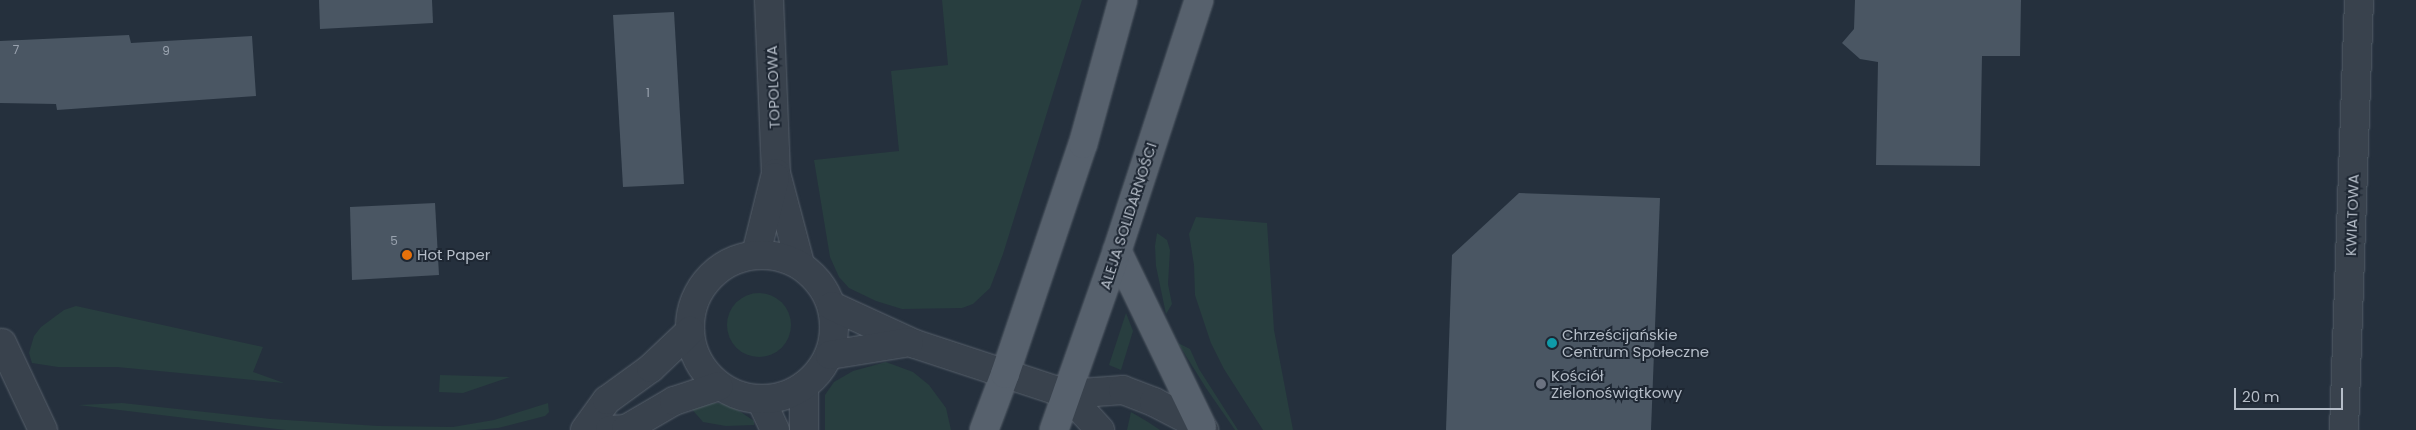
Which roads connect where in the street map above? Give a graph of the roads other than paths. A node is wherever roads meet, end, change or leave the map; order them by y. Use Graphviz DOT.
graph roads {
  1 [pos="769,0"];
  2 [pos="1123,0"];
  3 [pos="1199,0"];
  4 [pos="2359,0"];
  5 [pos="776,173"];
  6 [pos="1117,251"];
  7 [pos="756,254"];
  8 [pos="800,264"];
  9 [pos="832,306"];
  10 [pos="690,331"];
  11 [pos="909,342"];
  12 [pos="2,343"];
  13 [pos="830,355"];
  14 [pos="1005,374"];
  15 [pos="719,386"];
  16 [pos="804,386"];
  17 [pos="1067,394"];
  18 [pos="761,400"];
  19 [pos="1203,428"];
  20 [pos="43,430"];
  21 [pos="585,430"];
  22 [pos="610,430"];
  23 [pos="775,430"];
  24 [pos="804,430"];
  25 [pos="984,430"];
  26 [pos="1054,430"];
  27 [pos="1100,430"];
  28 [pos="2344,430"];
  1 -- 5 [label="street, TOPOLOWA"];
  2 -- 14 [label="main road"];
  3 -- 6 [label="main road, ALEJA SOLIDARNOŚCI"];
  4 -- 28 [label="street, KWIATOWA"];
  5 -- 7 [label="street, TOPOLOWA"];
  5 -- 8 [label="street, TOPOLOWA"];
  6 -- 17 [label="main road, ALEJA SOLIDARNOŚCI"];
  6 -- 19 [label="main road"];
  7 -- 8 [label="street"];
  7 -- 10 [label="street"];
  8 -- 9 [label="street"];
  9 -- 11 [label="street"];
  9 -- 13 [label="street"];
  10 -- 15 [label="street"];
  10 -- 21 [label="street"];
  11 -- 13 [label="street"];
  11 -- 14 [label="street"];
  12 -- 20 [label="street"];
  13 -- 16 [label="street"];
  14 -- 17 [label="street"];
  14 -- 25 [label="main road"];
  15 -- 18 [label="street"];
  15 -- 22 [label="street"];
  16 -- 18 [label="street"];
  16 -- 24 [label="street"];
  17 -- 19 [label="street"];
  17 -- 26 [label="main road, ALEJA SOLIDARNOŚCI"];
  17 -- 27 [label="street"];
  18 -- 23 [label="street"];
}
